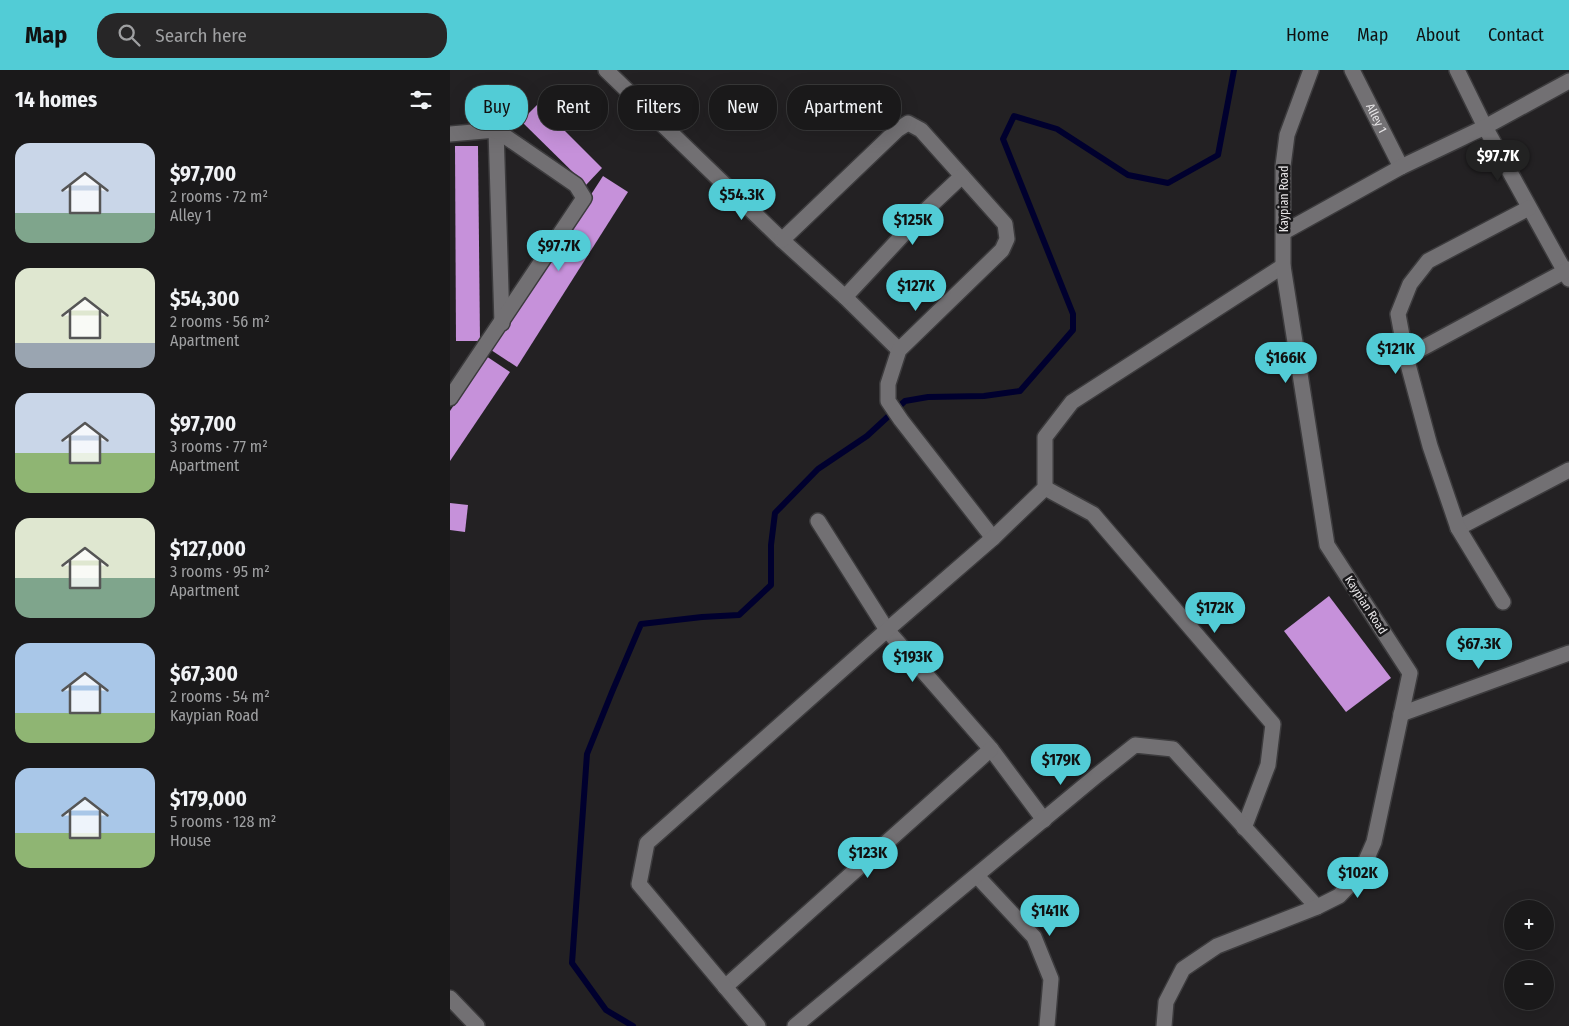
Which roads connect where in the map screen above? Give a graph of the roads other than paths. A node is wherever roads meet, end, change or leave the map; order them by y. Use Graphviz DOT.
graph roads {
  1 [pos="606,70"];
  2 [pos="1311,70"];
  3 [pos="1352,70"];
  4 [pos="1457,70"];
  5 [pos="1569,81"];
  6 [pos="1485,127"];
  7 [pos="496,130"];
  8 [pos="450,134"];
  9 [pos="1401,167"];
  10 [pos="962,176"];
  11 [pos="1529,208"];
  12 [pos="1284,232"];
  13 [pos="782,240"];
  14 [pos="1283,266"];
  15 [pos="1568,273"];
  16 [pos="845,296"];
  17 [pos="502,323"];
  18 [pos="899,350"];
  19 [pos="1406,357"];
  20 [pos="450,398"];
  21 [pos="1569,470"];
  22 [pos="1045,488"];
  23 [pos="818,521"];
  24 [pos="1458,528"];
  25 [pos="993,538"];
  26 [pos="1503,602"];
  27 [pos="887,630"];
  28 [pos="1569,653"];
  29 [pos="1400,714"];
  30 [pos="991,749"];
  31 [pos="1044,820"];
  32 [pos="1244,828"];
  33 [pos="977,876"];
  34 [pos="1317,907"];
  35 [pos="725,987"];
  36 [pos="450,998"];
  37 [pos="476,1026"];
  38 [pos="758,1026"];
  39 [pos="795,1026"];
  40 [pos="1047,1026"];
  41 [pos="1164,1026"];
  1 -- 13 [label="street"];
  2 -- 12 [label="street, Kaypian Road"];
  3 -- 9 [label="street, Alley 1"];
  4 -- 6 [label="street"];
  5 -- 6 [label="street"];
  6 -- 9 [label="street"];
  6 -- 11 [label="street"];
  7 -- 8 [label="street"];
  7 -- 17 [label="street"];
  7 -- 17 [label="street"];
  9 -- 12 [label="street"];
  10 -- 13 [label="street"];
  10 -- 16 [label="street"];
  10 -- 18 [label="street"];
  11 -- 15 [label="street"];
  11 -- 19 [label="street"];
  12 -- 14 [label="street, Kaypian Road"];
  13 -- 16 [label="street"];
  14 -- 22 [label="street"];
  14 -- 29 [label="street, Kaypian Road"];
  15 -- 19 [label="street"];
  16 -- 18 [label="street"];
  17 -- 20 [label="street"];
  18 -- 25 [label="street"];
  19 -- 24 [label="street"];
  21 -- 24 [label="street"];
  22 -- 25 [label="street"];
  22 -- 32 [label="street"];
  23 -- 27 [label="street"];
  24 -- 26 [label="street"];
  25 -- 27 [label="street"];
  27 -- 30 [label="street"];
  27 -- 35 [label="street"];
  28 -- 29 [label="street"];
  29 -- 34 [label="street, Kaypian Road"];
  30 -- 31 [label="street"];
  30 -- 35 [label="street"];
  31 -- 32 [label="street"];
  31 -- 33 [label="street"];
  32 -- 34 [label="street"];
  33 -- 39 [label="street"];
  33 -- 40 [label="street"];
  34 -- 41 [label="street, Kaypian Road"];
  35 -- 38 [label="street"];
  36 -- 37 [label="street"];
}
